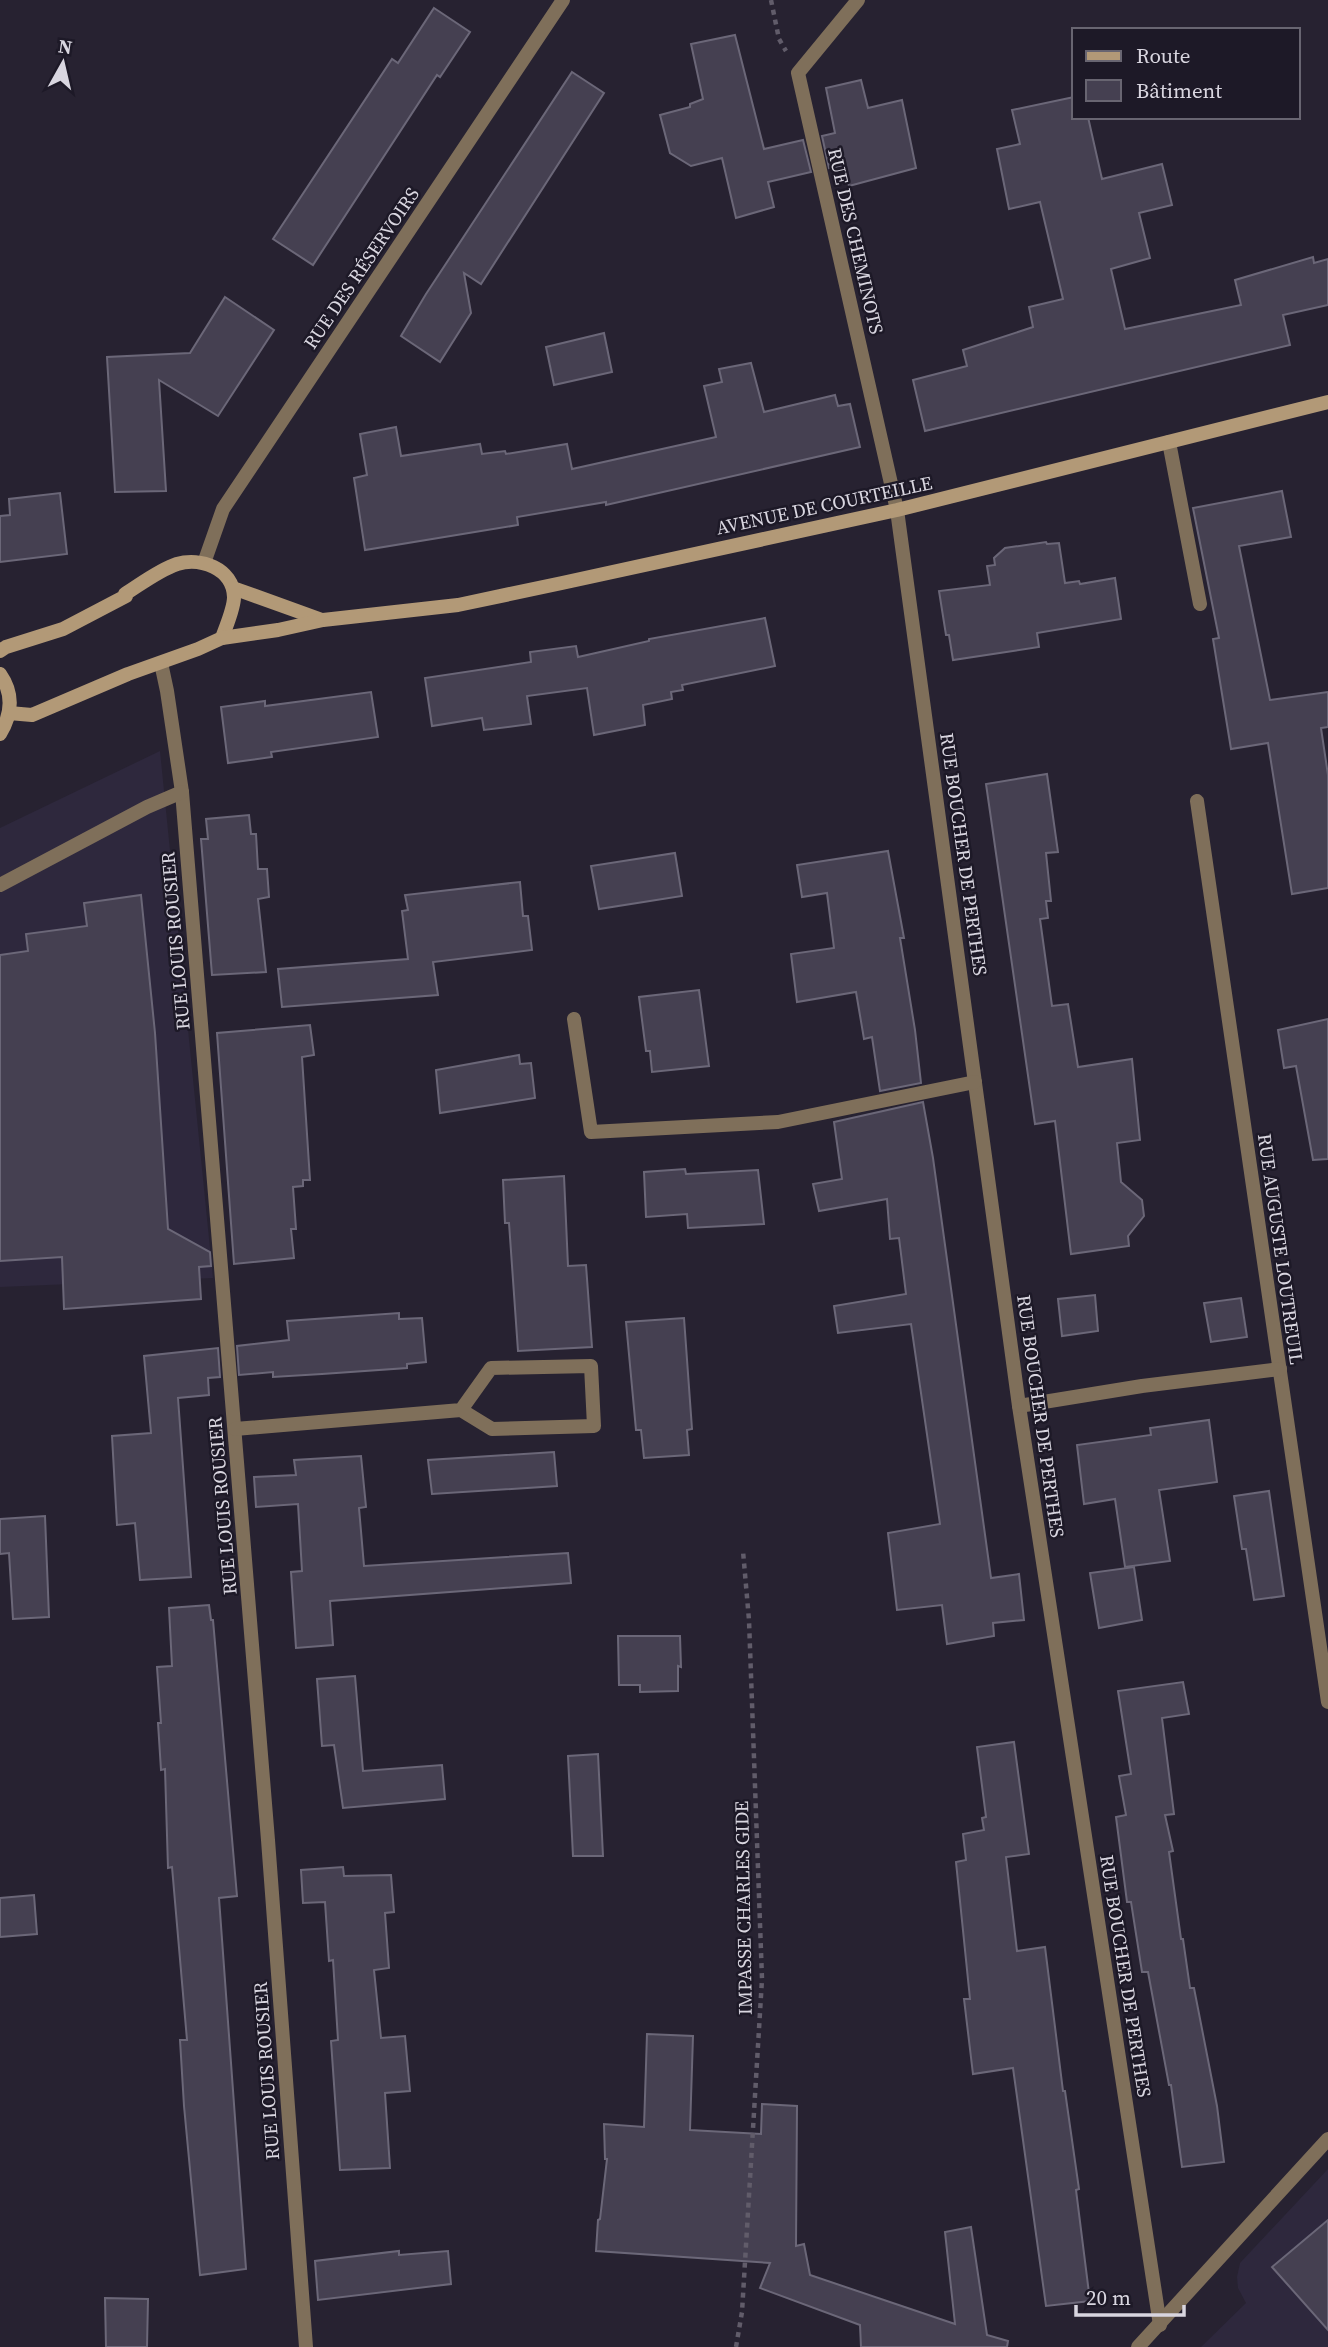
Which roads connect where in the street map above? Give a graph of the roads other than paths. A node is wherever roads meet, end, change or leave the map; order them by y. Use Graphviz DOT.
graph roads {
  1 [pos="563,0"];
  2 [pos="858,0"];
  3 [pos="1328,402"];
  4 [pos="1169,442"];
  5 [pos="897,510"];
  6 [pos="204,563"];
  7 [pos="233,588"];
  8 [pos="1200,604"];
  9 [pos="323,620"];
  10 [pos="222,638"];
  11 [pos="0,652"];
  12 [pos="161,663"];
  13 [pos="0,674"];
  14 [pos="9,713"];
  15 [pos="0,734"];
  16 [pos="182,792"];
  17 [pos="1197,801"];
  18 [pos="0,885"];
  19 [pos="574,1019"];
  20 [pos="975,1082"];
  21 [pos="1280,1369"];
  22 [pos="1019,1406"];
  23 [pos="461,1410"];
  24 [pos="234,1429"];
  25 [pos="1328,1702"];
  26 [pos="1328,2139"];
  27 [pos="1160,2325"];
  28 [pos="306,2347"];
  29 [pos="1138,2347"];
  1 -- 6 [label="street, RUE DES RÉSERVOIRS"];
  2 -- 5 [label="street, RUE DES CHEMINOTS"];
  3 -- 4 [label="street, AVENUE DE COURTEILLE"];
  4 -- 5 [label="street, AVENUE DE COURTEILLE"];
  4 -- 8 [label="street"];
  5 -- 9 [label="street, AVENUE DE COURTEILLE"];
  5 -- 20 [label="street, RUE BOUCHER DE PERTHES"];
  6 -- 7 [label="street, AVENUE DE COURTEILLE"];
  6 -- 11 [label="street"];
  7 -- 9 [label="street, AVENUE DE COURTEILLE"];
  7 -- 10 [label="street"];
  9 -- 10 [label="street, AVENUE DE COURTEILLE"];
  10 -- 12 [label="street, AVENUE DE COURTEILLE"];
  12 -- 14 [label="street, AVENUE DE COURTEILLE"];
  12 -- 16 [label="street, RUE LOUIS ROUSIER"];
  13 -- 14 [label="street"];
  14 -- 15 [label="street"];
  16 -- 18 [label="street"];
  16 -- 24 [label="street, RUE LOUIS ROUSIER"];
  17 -- 21 [label="street, RUE AUGUSTE LOUTREUIL"];
  19 -- 20 [label="street"];
  20 -- 22 [label="street, RUE BOUCHER DE PERTHES"];
  21 -- 22 [label="street"];
  21 -- 25 [label="street, RUE AUGUSTE LOUTREUIL"];
  22 -- 27 [label="street, RUE BOUCHER DE PERTHES"];
  23 -- 23 [label="street"];
  23 -- 24 [label="street"];
  24 -- 28 [label="street, RUE LOUIS ROUSIER"];
  26 -- 27 [label="street"];
  27 -- 29 [label="street"];
}
